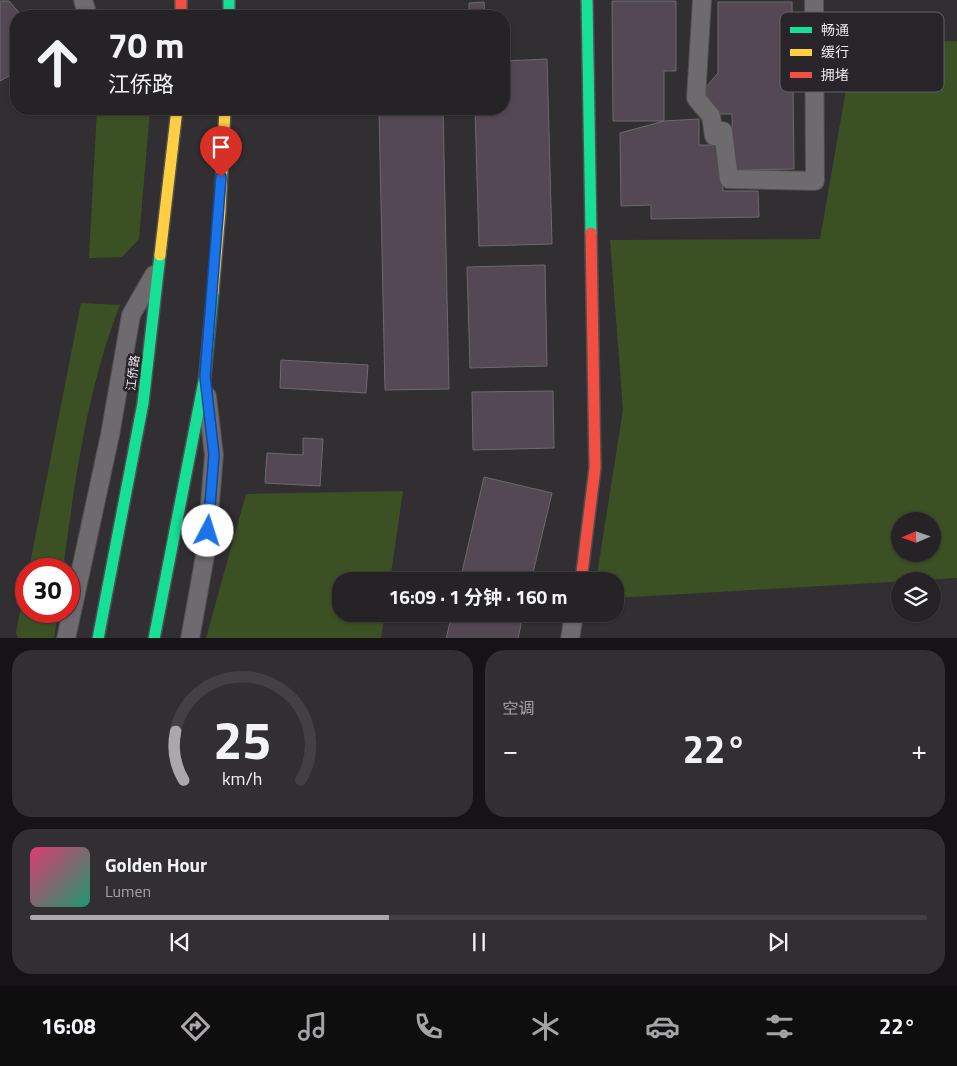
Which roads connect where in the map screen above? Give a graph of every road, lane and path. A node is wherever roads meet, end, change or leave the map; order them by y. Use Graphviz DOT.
graph roads {
  1 [pos="587,0"];
  2 [pos="702,0"];
  3 [pos="815,92"];
  4 [pos="176,115"];
  5 [pos="225,115"];
  6 [pos="160,263"];
  7 [pos="205,376"];
  8 [pos="582,572"];
  9 [pos="573,622"];
  10 [pos="66,638"];
  11 [pos="98,638"];
  12 [pos="154,638"];
  13 [pos="190,638"];
  14 [pos="570,638"];
  1 -- 8 [label="main road"];
  2 -- 3 [label="street"];
  4 -- 6 [label="main road, 江侨路"];
  5 -- 7 [label="main road"];
  6 -- 10 [label="street"];
  6 -- 11 [label="main road, 江侨路"];
  7 -- 12 [label="main road"];
  7 -- 13 [label="street"];
  9 -- 14 [label="street"];
}
